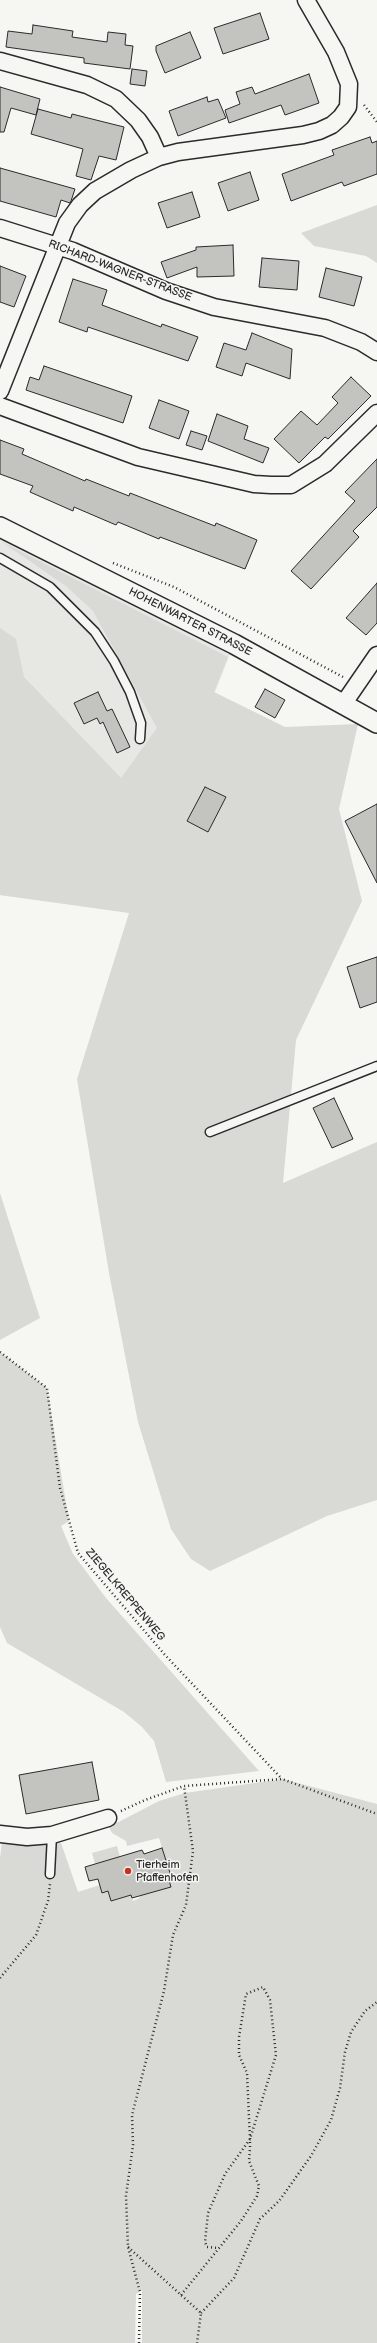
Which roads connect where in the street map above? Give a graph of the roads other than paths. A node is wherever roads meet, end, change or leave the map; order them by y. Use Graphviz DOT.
graph roads {
  1 [pos="306,0"];
  2 [pos="0,61"];
  3 [pos="159,157"];
  4 [pos="0,228"];
  5 [pos="58,246"];
  6 [pos="377,352"];
  7 [pos="0,391"];
  8 [pos="0,406"];
  9 [pos="377,413"];
  10 [pos="0,527"];
  11 [pos="0,558"];
  12 [pos="377,655"];
  13 [pos="344,703"];
  14 [pos="377,722"];
  15 [pos="140,739"];
  16 [pos="377,1066"];
  17 [pos="210,1132"];
  18 [pos="108,1818"];
  19 [pos="1,1834"];
  20 [pos="52,1835"];
  21 [pos="50,1874"];
  1 -- 3 [label="street"];
  2 -- 3 [label="street"];
  3 -- 5 [label="street"];
  4 -- 5 [label="street, RICHARD-WAGNER-STRASSE"];
  5 -- 6 [label="street, RICHARD-WAGNER-STRASSE"];
  5 -- 7 [label="street"];
  8 -- 9 [label="street"];
  10 -- 13 [label="street, HOHENWARTER STRASSE"];
  11 -- 15 [label="lane"];
  12 -- 13 [label="street"];
  13 -- 14 [label="street, HOHENWARTER STRASSE"];
  16 -- 17 [label="lane"];
  18 -- 20 [label="street"];
  19 -- 20 [label="street"];
  20 -- 21 [label="lane"];
}
